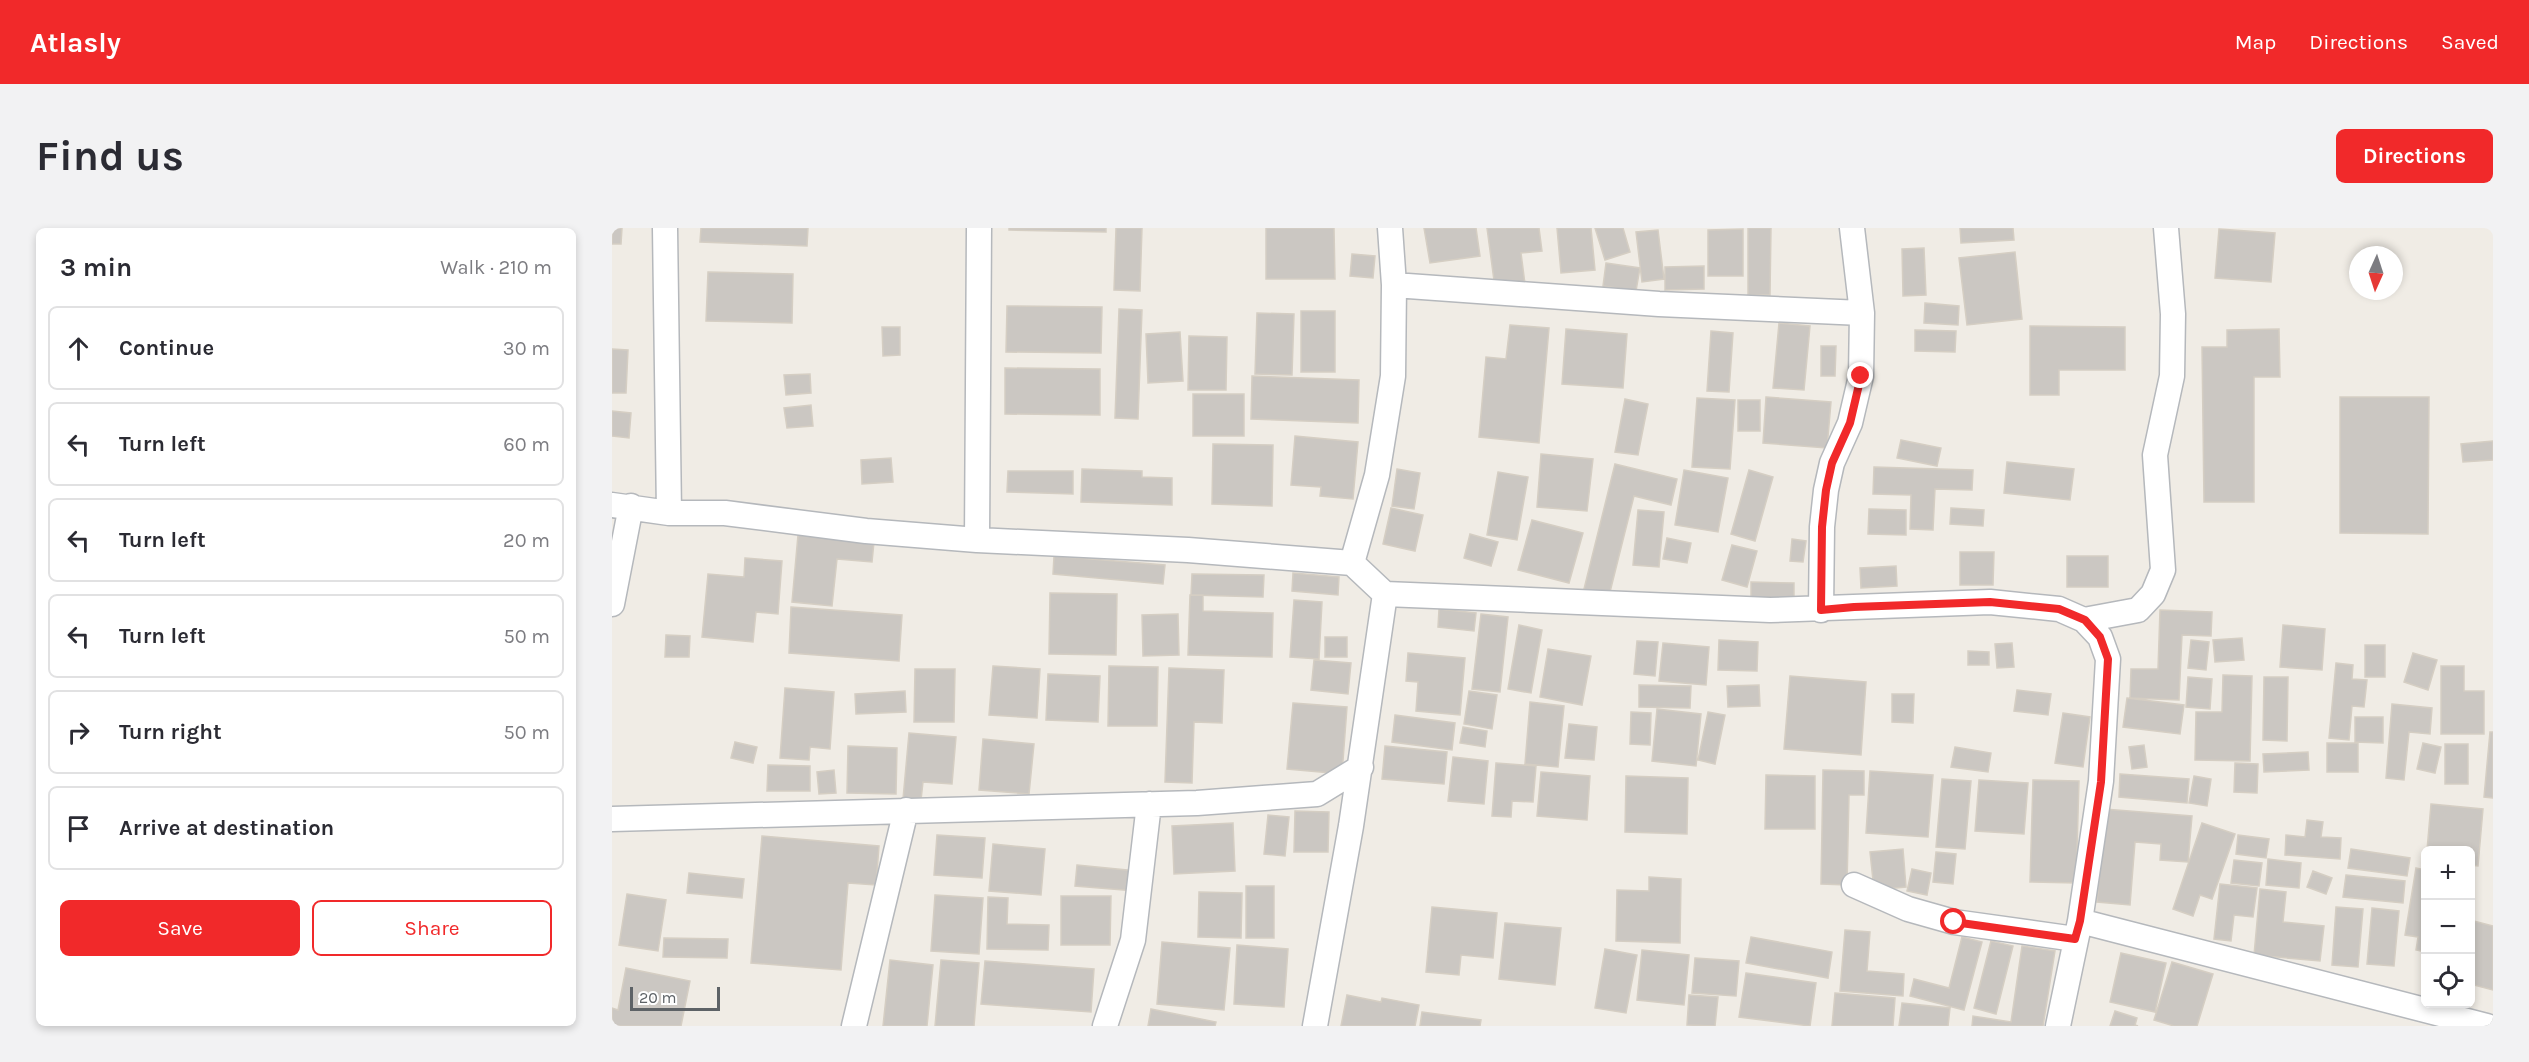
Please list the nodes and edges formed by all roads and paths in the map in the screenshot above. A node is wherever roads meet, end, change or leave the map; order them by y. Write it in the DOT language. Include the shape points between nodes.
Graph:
graph roads {
  1 [pos="665,228"];
  2 [pos="979,228"];
  3 [pos="1390,228"];
  4 [pos="1852,228"];
  5 [pos="2166,228"];
  6 [pos="1395,285"];
  7 [pos="1862,313"];
  8 [pos="621,506"];
  9 [pos="669,513"];
  10 [pos="977,540"];
  11 [pos="1352,563"];
  12 [pos="1385,594"];
  13 [pos="612,604"];
  14 [pos="1821,610"];
  15 [pos="2085,620"];
  16 [pos="1361,767"];
  17 [pos="1317,794"];
  18 [pos="1149,804"];
  19 [pos="906,810"];
  20 [pos="612,819"];
  21 [pos="1351,826"];
  22 [pos="1854,885"];
  23 [pos="2078,930"];
  24 [pos="854,1026"];
  25 [pos="1105,1026"];
  26 [pos="1315,1026"];
  27 [pos="2058,1026"];
  28 [pos="2487,1026"];
  1 -- 9 [label="street"];
  2 -- 10 [label="street"];
  3 -- 6 [label="street"];
  4 -- 7 [label="street"];
  5 -- 15 [label="street" via="2173,314 2172,376 2155,455 2163,570 2153,594 2138,610"];
  6 -- 7 [label="street" via="1659,304"];
  6 -- 11 [label="street" via="1393,376 1377,475"];
  7 -- 14 [label="street" via="1861,376 1850,423 1832,463 1826,490"];
  8 -- 9 [label="street"];
  8 -- 13 [label="street"];
  9 -- 10 [label="street" via="725,513"];
  10 -- 11 [label="street"];
  11 -- 12 [label="street"];
  12 -- 14 [label="street"];
  12 -- 16 [label="street"];
  14 -- 15 [label="street" via="1990,602 2059,609"];
  15 -- 23 [label="street" via="2100,637 2108,659 2101,782"];
  16 -- 17 [label="street"];
  16 -- 21 [label="street"];
  17 -- 18 [label="street"];
  17 -- 21 [label="street" via="1331,802"];
  18 -- 19 [label="street"];
  18 -- 25 [label="street" via="1133,940"];
  19 -- 20 [label="street"];
  19 -- 24 [label="street"];
  21 -- 26 [label="street"];
  22 -- 23 [label="street" via="1908,909 1954,922"];
  23 -- 27 [label="street"];
  23 -- 28 [label="street"];
}
